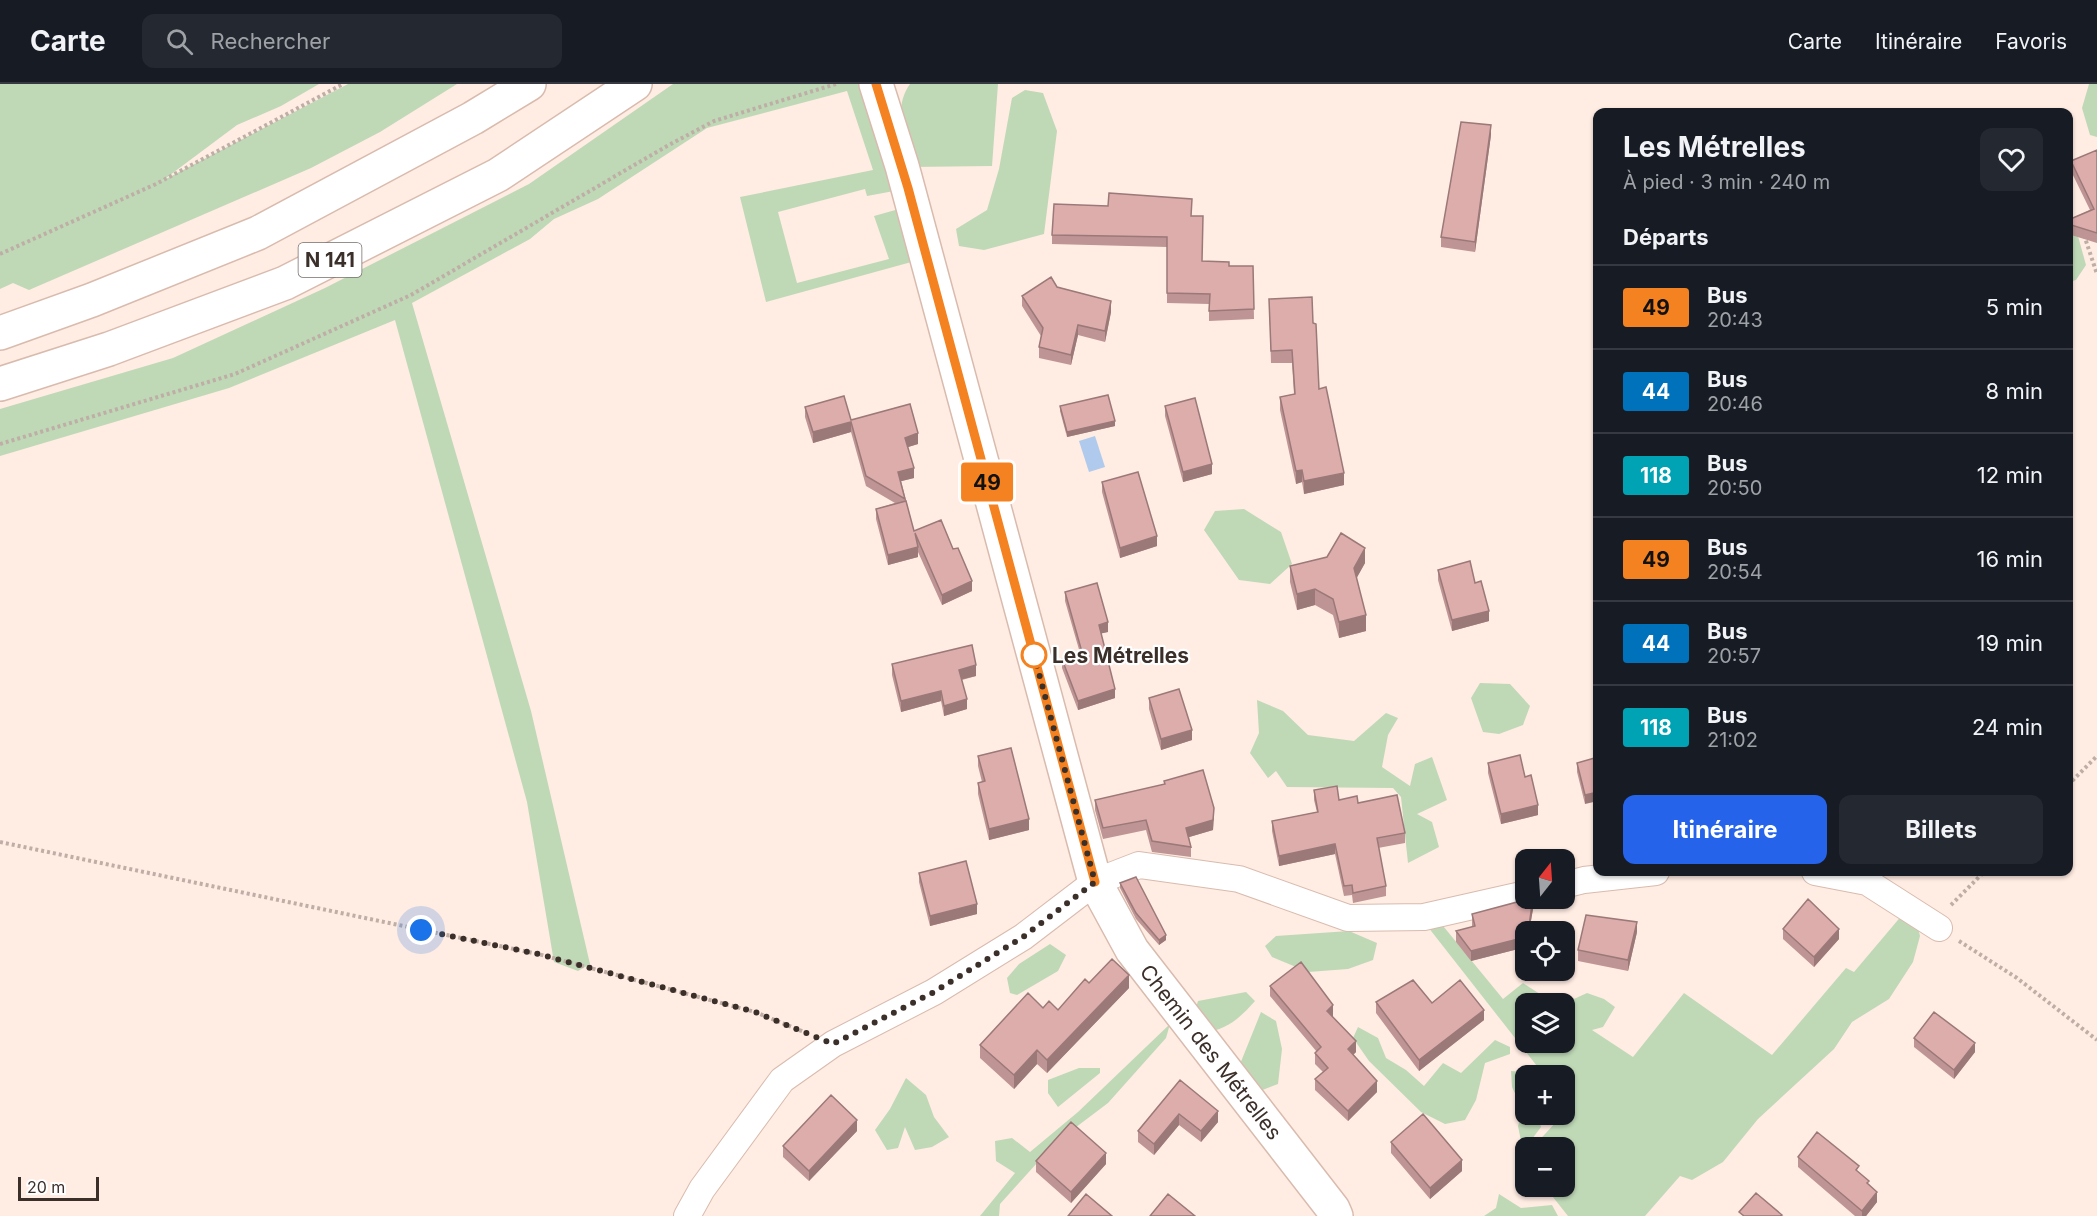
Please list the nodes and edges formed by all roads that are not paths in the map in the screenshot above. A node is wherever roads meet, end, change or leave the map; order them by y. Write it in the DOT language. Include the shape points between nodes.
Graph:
graph roads {
  1 [pos="529,84"];
  2 [pos="636,84"];
  3 [pos="880,87"];
  4 [pos="0,333"];
  5 [pos="0,384"];
  6 [pos="1620,876"];
  7 [pos="1836,876"];
  8 [pos="1095,882"];
  9 [pos="1575,882"];
  10 [pos="1515,896"];
  11 [pos="1940,928"];
  12 [pos="687,1216"];
  13 [pos="1336,1216"];
  1 -- 4 [label="main road, N 141" via="258,233"];
  2 -- 5 [label="main road, N 141" via="498,175 285,284 109,350"];
  3 -- 8 [label="main road, Chemin des Métrelles"];
  6 -- 9 [label="street"];
  7 -- 11 [label="street" via="1867,882"];
  8 -- 10 [label="street" via="1139,865 1239,879 1348,918 1424,917"];
  8 -- 12 [label="street" via="1003,950 934,992 833,1044 782,1080 702,1189"];
  8 -- 13 [label="main road, Chemin des Métrelles" via="1132,950"];
}
